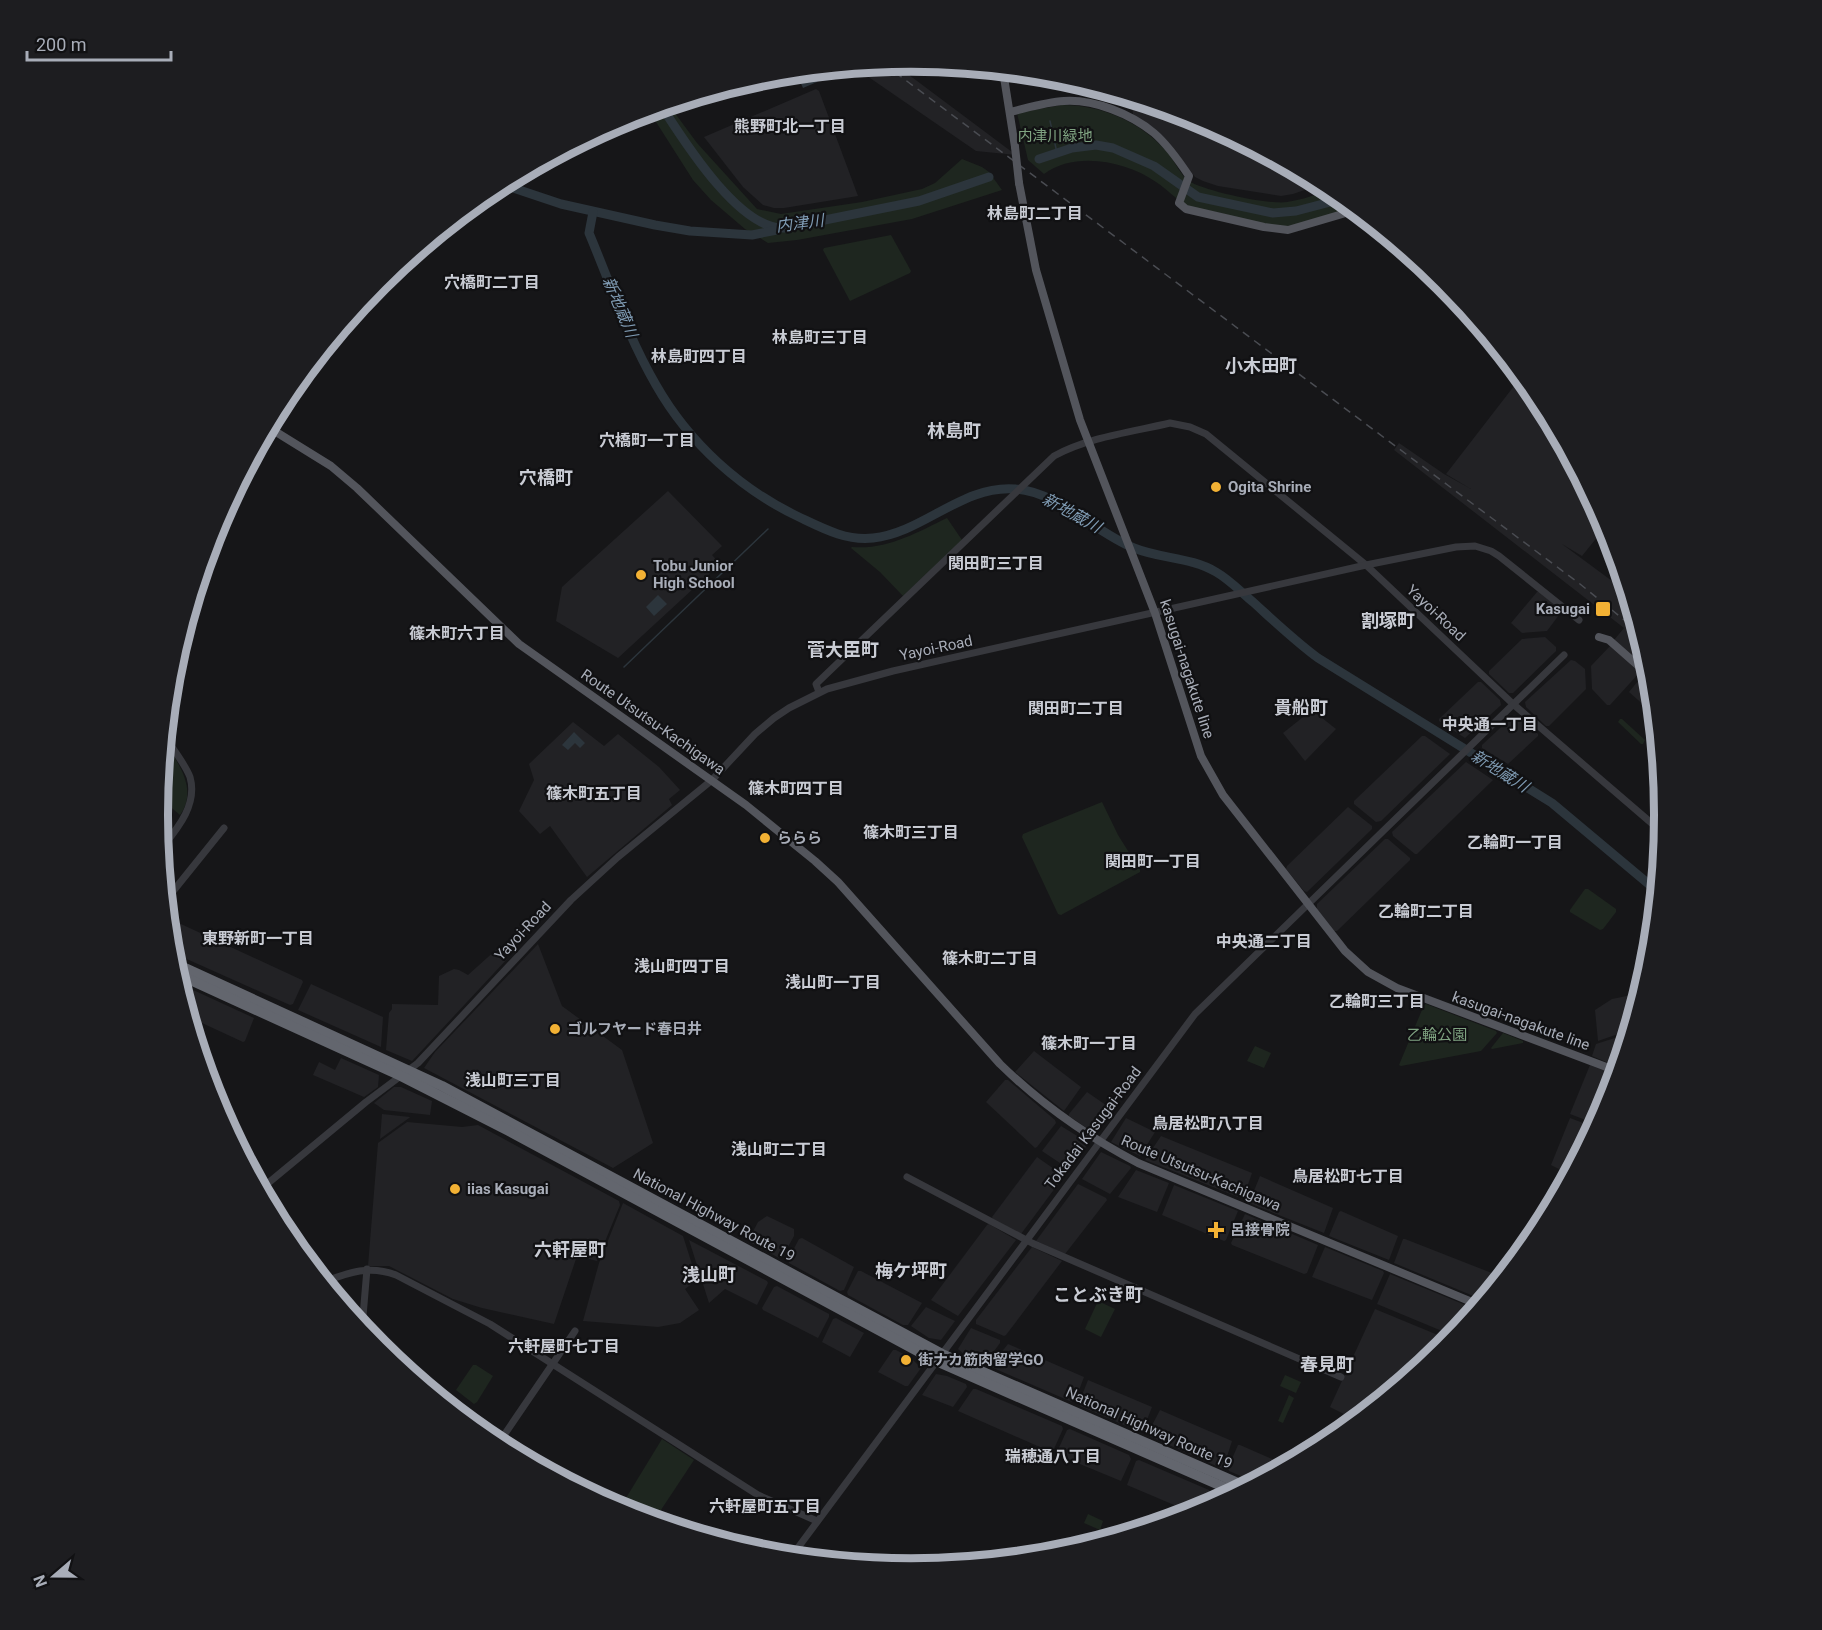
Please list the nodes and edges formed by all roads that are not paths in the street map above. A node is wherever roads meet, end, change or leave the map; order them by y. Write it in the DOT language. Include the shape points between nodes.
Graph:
graph roads {
  1 [pos="1004,78"];
  2 [pos="1010,112"];
  3 [pos="1346,213"];
  4 [pos="275,432"];
  5 [pos="1088,443"];
  6 [pos="1366,565"];
  7 [pos="1155,613"];
  8 [pos="1579,620"];
  9 [pos="1599,637"];
  10 [pos="1564,655"];
  11 [pos="1639,667"];
  12 [pos="819,692"];
  13 [pos="1513,704"];
  14 [pos="172,748"];
  15 [pos="712,780"];
  16 [pos="1654,825"];
  17 [pos="224,828"];
  18 [pos="169,839"];
  19 [pos="172,892"];
  20 [pos="1307,903"];
  21 [pos="184,968"];
  22 [pos="186,978"];
  23 [pos="1609,1068"];
  24 [pos="405,1073"];
  25 [pos="1099,1143"];
  26 [pos="907,1177"];
  27 [pos="267,1184"];
  28 [pos="1026,1240"];
  29 [pos="367,1269"];
  30 [pos="332,1279"];
  31 [pos="1472,1302"];
  32 [pos="363,1316"];
  33 [pos="574,1331"];
  34 [pos="939,1357"];
  35 [pos="552,1364"];
  36 [pos="1341,1377"];
  37 [pos="503,1436"];
  38 [pos="1237,1482"];
  39 [pos="1225,1488"];
  40 [pos="817,1521"];
  41 [pos="796,1549"];
  1 -- 2 [label="main road, kasugai-nagakute line"];
  2 -- 3 [label="main road" via="1064,101 1089,103 1111,109 1153,132 1189,176 1179,203 1186,209 1288,230"];
  2 -- 5 [label="main road, kasugai-nagakute line, bridge" via="1031,250"];
  4 -- 15 [label="main road, Route Utsutsu-Kachigawa" via="331,466 357,488 519,644"];
  5 -- 6 [label="street" via="1170,423 1199,431"];
  5 -- 7 [label="main road, kasugai-nagakute line"];
  5 -- 12 [label="street" via="1054,456 816,684"];
  6 -- 7 [label="street, Yayoi-Road"];
  6 -- 8 [label="street" via="1456,547 1486,549"];
  6 -- 13 [label="street, Yayoi-Road"];
  7 -- 12 [label="street, Yayoi-Road"];
  7 -- 20 [label="main road, kasugai-nagakute line" via="1192,732 1213,779"];
  9 -- 11 [label="main road" via="1609,640"];
  10 -- 13 [label="street, Tokadai Kasugai-Road"];
  12 -- 15 [label="street, Yayoi-Road" via="774,718"];
  13 -- 16 [label="street, Yayoi-Road"];
  13 -- 20 [label="street, Tokadai Kasugai-Road"];
  14 -- 18 [label="street" via="189,776 191,787 183,821"];
  15 -- 24 [label="street, Yayoi-Road" via="564,907"];
  15 -- 25 [label="main road, Route Utsutsu-Kachigawa" via="838,882 1005,1069 1050,1109"];
  17 -- 19 [label="street"];
  20 -- 23 [label="main road, kasugai-nagakute line" via="1355,962 1388,984"];
  20 -- 25 [label="street, Tokadai Kasugai-Road" via="1195,1014"];
  21 -- 24 [label="highway, National Highway Route 19"];
  22 -- 24 [label="highway, National Highway Route 19"];
  24 -- 27 [label="street, Yayoi-Road"];
  24 -- 34 [label="highway, National Highway Route 19"];
  25 -- 28 [label="street, Tokadai Kasugai-Road"];
  25 -- 31 [label="main road, Route Utsutsu-Kachigawa" via="1173,1178"];
  26 -- 28 [label="street"];
  28 -- 34 [label="street, Tokadai Kasugai-Road"];
  28 -- 36 [label="street"];
  29 -- 30 [label="street"];
  29 -- 32 [label="street"];
  29 -- 35 [label="street" via="396,1275 490,1324"];
  33 -- 35 [label="street"];
  34 -- 38 [label="highway, National Highway Route 19"];
  34 -- 39 [label="highway, National Highway Route 19"];
  34 -- 40 [label="street, Tokadai Kasugai-Road"];
  35 -- 37 [label="street"];
  35 -- 40 [label="street" via="758,1495"];
  40 -- 41 [label="street, Tokadai Kasugai-Road"];
}
